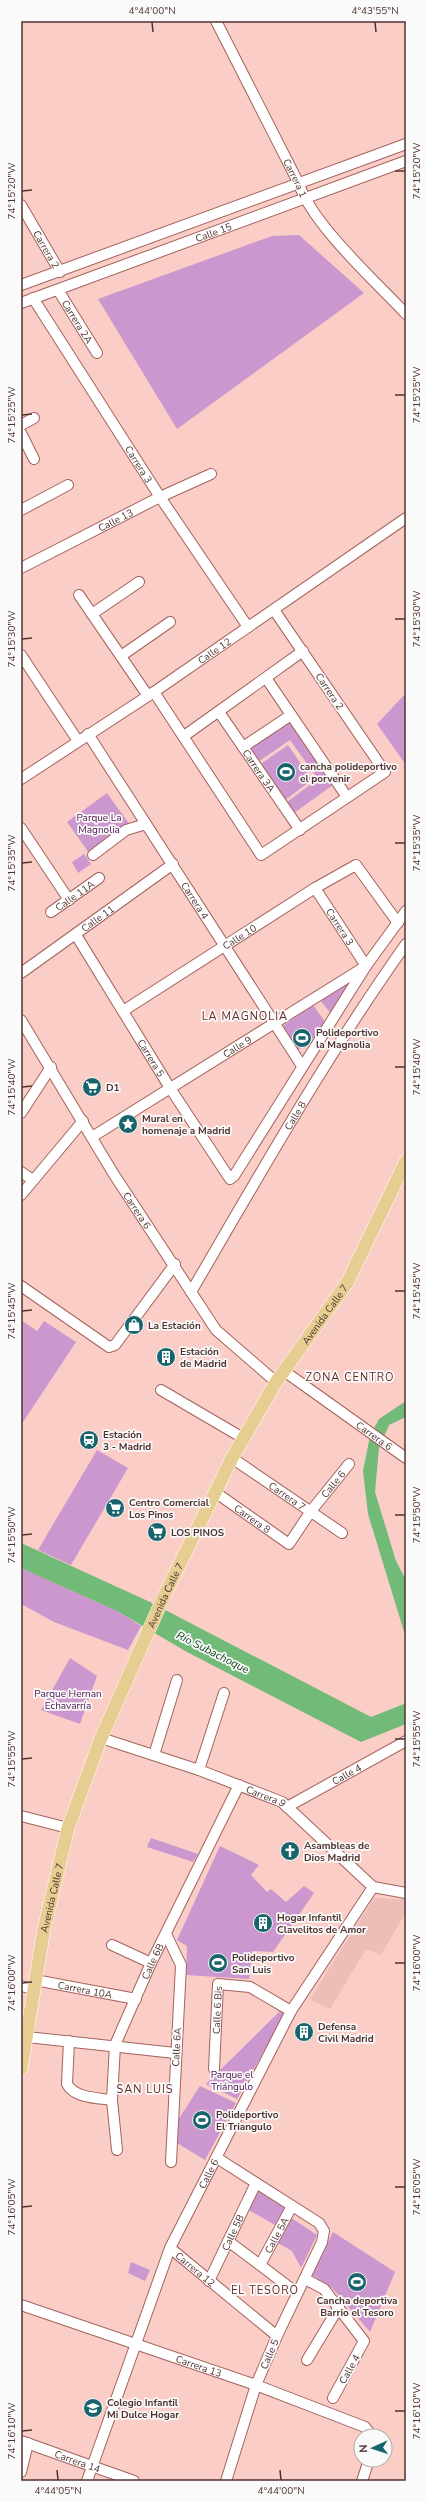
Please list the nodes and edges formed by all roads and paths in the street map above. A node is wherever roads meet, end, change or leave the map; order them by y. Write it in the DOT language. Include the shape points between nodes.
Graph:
graph roads {
  1 [pos="216,21"];
  2 [pos="406,144"];
  3 [pos="406,161"];
  4 [pos="299,184"];
  5 [pos="304,199"];
  6 [pos="21,205"];
  7 [pos="130,245"];
  8 [pos="138,261"];
  9 [pos="60,272"];
  10 [pos="21,285"];
  11 [pos="58,290"];
  12 [pos="33,298"];
  13 [pos="21,303"];
  14 [pos="406,314"];
  15 [pos="97,353"];
  16 [pos="34,418"];
  17 [pos="21,425"];
  18 [pos="21,433"];
  19 [pos="34,458"];
  20 [pos="211,474"];
  21 [pos="68,485"];
  22 [pos="160,497"];
  23 [pos="21,510"];
  24 [pos="406,518"];
  25 [pos="21,568"];
  26 [pos="139,582"];
  27 [pos="79,595"];
  28 [pos="274,610"];
  29 [pos="92,614"];
  30 [pos="170,622"];
  31 [pos="248,628"];
  32 [pos="303,651"];
  33 [pos="21,655"];
  34 [pos="121,656"];
  35 [pos="266,678"];
  36 [pos="151,694"];
  37 [pos="219,712"];
  38 [pos="291,715"];
  39 [pos="88,734"];
  40 [pos="184,736"];
  41 [pos="78,741"];
  42 [pos="243,747"];
  43 [pos="22,776"];
  44 [pos="347,797"];
  45 [pos="146,824"];
  46 [pos="21,828"];
  47 [pos="300,830"];
  48 [pos="92,855"];
  49 [pos="173,864"];
  50 [pos="99,878"];
  51 [pos="315,888"];
  52 [pos="69,900"];
  53 [pos="50,912"];
  54 [pos="406,912"];
  55 [pos="398,923"];
  56 [pos="76,935"];
  57 [pos="406,944"];
  58 [pos="225,947"];
  59 [pos="366,966"];
  60 [pos="21,973"];
  61 [pos="123,1011"];
  62 [pos="273,1022"];
  63 [pos="22,1026"];
  64 [pos="302,1066"];
  65 [pos="51,1067"];
  66 [pos="170,1088"];
  67 [pos="21,1113"];
  68 [pos="83,1121"];
  69 [pos="92,1137"];
  70 [pos="406,1161"];
  71 [pos="21,1172"];
  72 [pos="33,1180"];
  73 [pos="21,1195"];
  74 [pos="175,1264"];
  75 [pos="21,1286"];
  76 [pos="191,1292"];
  77 [pos="284,1371"];
  78 [pos="276,1382"];
  79 [pos="161,1390"];
  80 [pos="243,1438"];
  81 [pos="406,1457"];
  82 [pos="232,1458"];
  83 [pos="349,1464"];
  84 [pos="215,1492"];
  85 [pos="311,1511"];
  86 [pos="342,1533"];
  87 [pos="289,1544"];
  88 [pos="177,1680"];
  89 [pos="224,1693"];
  90 [pos="101,1738"];
  91 [pos="406,1741"];
  92 [pos="154,1756"];
  93 [pos="199,1770"];
  94 [pos="239,1785"];
  95 [pos="287,1807"];
  96 [pos="21,1816"];
  97 [pos="68,1828"];
  98 [pos="373,1887"];
  99 [pos="403,1890"];
  100 [pos="167,1936"];
  101 [pos="112,1945"];
  102 [pos="151,1963"];
  103 [pos="30,1985"];
  104 [pos="136,1999"];
  105 [pos="291,2011"];
  106 [pos="26,2037"];
  107 [pos="70,2041"];
  108 [pos="115,2046"];
  109 [pos="175,2053"];
  110 [pos="214,2068"];
  111 [pos="21,2069"];
  112 [pos="112,2100"];
  113 [pos="117,2150"];
  114 [pos="217,2158"];
  115 [pos="171,2162"];
  116 [pos="256,2183"];
  117 [pos="292,2206"];
  118 [pos="228,2240"];
  119 [pos="170,2248"];
  120 [pos="260,2265"];
  121 [pos="305,2279"];
  122 [pos="209,2281"];
  123 [pos="297,2293"];
  124 [pos="21,2305"];
  125 [pos="339,2307"];
  126 [pos="277,2336"];
  127 [pos="136,2343"];
  128 [pos="307,2360"];
  129 [pos="256,2385"];
  130 [pos="333,2398"];
  131 [pos="366,2428"];
  132 [pos="24,2442"];
  133 [pos="92,2466"];
  134 [pos="366,2468"];
  135 [pos="21,2472"];
  136 [pos="87,2481"];
  137 [pos="134,2481"];
  138 [pos="226,2481"];
  139 [pos="362,2481"];
  1 -- 4 [label="street, Carrera 1"];
  2 -- 4 [label="street, Calle 15"];
  3 -- 5 [label="street, Calle 15"];
  4 -- 5 [label="street, Carrera 1"];
  4 -- 7 [label="street, Calle 15"];
  5 -- 8 [label="street, Calle 15"];
  5 -- 14 [label="street, Carrera 1" via="332,234"];
  6 -- 9 [label="street, Carrera 2"];
  7 -- 8 [label="street"];
  7 -- 9 [label="street, Calle 15"];
  8 -- 11 [label="street, Calle 15"];
  9 -- 10 [label="street, Calle 15"];
  11 -- 12 [label="street, Calle 15"];
  11 -- 15 [label="street, Carrera 2A"];
  12 -- 13 [label="street, Calle 15"];
  12 -- 22 [label="street, Carrera 3"];
  16 -- 17 [label="street"];
  18 -- 19 [label="street"];
  20 -- 22 [label="street, Calle 13"];
  21 -- 23 [label="street"];
  22 -- 25 [label="street, Calle 13"];
  22 -- 31 [label="street, Carrera 3"];
  24 -- 28 [label="street, Calle 12"];
  26 -- 29 [label="street"];
  27 -- 29 [label="street"];
  28 -- 31 [label="street, Calle 12"];
  28 -- 32 [label="street, Carrera 2"];
  29 -- 34 [label="street"];
  30 -- 34 [label="street"];
  31 -- 36 [label="street, Calle 12"];
  32 -- 35 [label="street"];
  32 -- 44 [label="street, Carrera 2" via="385,772"];
  33 -- 41 [label="street"];
  34 -- 36 [label="street"];
  35 -- 37 [label="street"];
  35 -- 38 [label="street"];
  36 -- 39 [label="street, Calle 12"];
  36 -- 40 [label="street"];
  37 -- 40 [label="street"];
  37 -- 42 [label="street, Carrera 3A"];
  38 -- 42 [label="street"];
  38 -- 44 [label="street"];
  39 -- 41 [label="street, Calle 12"];
  39 -- 45 [label="street, Carrera 4"];
  40 -- 47 [label="street" via="261,856"];
  41 -- 43 [label="street, Calle 12"];
  42 -- 47 [label="street, Carrera 3A"];
  44 -- 47 [label="street"];
  45 -- 48 [label="street" via="126,830"];
  45 -- 49 [label="street, Carrera 4"];
  46 -- 52 [label="street"];
  49 -- 56 [label="street, Calle 11"];
  49 -- 58 [label="street, Carrera 4"];
  50 -- 52 [label="street, Calle 11A"];
  51 -- 55 [label="street, Calle 10" via="356,865"];
  51 -- 58 [label="street, Calle 10"];
  51 -- 59 [label="street, Carrera 3"];
  52 -- 53 [label="street, Calle 11A"];
  54 -- 55 [label="street, Calle 9"];
  55 -- 59 [label="street, Calle 9"];
  56 -- 60 [label="street, Calle 11"];
  56 -- 61 [label="street, Carrera 5"];
  57 -- 76 [label="street, Calle 8" via="372,992 322,1072"];
  58 -- 61 [label="street, Calle 10"];
  58 -- 62 [label="street, Carrera 4"];
  59 -- 62 [label="street, Calle 9"];
  59 -- 64 [label="street"];
  61 -- 66 [label="street, Carrera 5"];
  62 -- 64 [label="street, Carrera 4"];
  62 -- 66 [label="street, Calle 9"];
  63 -- 65 [label="street, Carrera 6"];
  64 -- 66 [label="street, Carrera 5" via="230,1179"];
  65 -- 67 [label="street"];
  65 -- 68 [label="street, Carrera 6"];
  66 -- 69 [label="street, Calle 9"];
  68 -- 69 [label="street, Carrera 6"];
  68 -- 72 [label="street"];
  69 -- 74 [label="street, Carrera 6"];
  70 -- 77 [label="main road, Avenida Calle 7" via="347,1282"];
  71 -- 72 [label="street"];
  72 -- 73 [label="street"];
  74 -- 75 [label="street" via="114,1345 109,1347"];
  74 -- 76 [label="street, Carrera 6"];
  76 -- 78 [label="street, Carrera 6" via="216,1330"];
  77 -- 78 [label="main road, Avenida Calle 7"];
  77 -- 81 [label="street, Carrera 6"];
  78 -- 80 [label="main road, Avenida Calle 7"];
  79 -- 80 [label="street"];
  80 -- 82 [label="main road, Avenida Calle 7"];
  82 -- 84 [label="main road, Avenida Calle 7"];
  82 -- 85 [label="street, Carrera 7"];
  83 -- 85 [label="street, Calle 6"];
  84 -- 87 [label="street, Carrera 8"];
  84 -- 90 [label="main road, Avenida Calle 7" via="164,1596"];
  85 -- 86 [label="street, Carrera 7"];
  85 -- 87 [label="street, Calle 6"];
  88 -- 92 [label="street"];
  89 -- 93 [label="street"];
  90 -- 92 [label="street, Carrera 9"];
  90 -- 97 [label="main road, Avenida Calle 7"];
  91 -- 95 [label="street, Calle 4"];
  92 -- 93 [label="street, Carrera 9"];
  93 -- 94 [label="street, Carrera 9"];
  94 -- 95 [label="street, Carrera 9" via="282,1802"];
  94 -- 100 [label="street, Calle 6B" via="193,1876"];
  95 -- 98 [label="street, Carrera 9"];
  96 -- 97 [label="street"];
  97 -- 103 [label="main road, Avenida Calle 7"];
  98 -- 99 [label="street"];
  98 -- 105 [label="street, Calle 6"];
  100 -- 102 [label="street, Calle 6B"];
  100 -- 109 [label="street, Calle 6A" via="181,1965"];
  101 -- 102 [label="street"];
  102 -- 104 [label="street, Calle 6B"];
  103 -- 104 [label="street, Carrera 10A"];
  103 -- 106 [label="main road, Avenida Calle 7"];
  104 -- 108 [label="street, Calle 6B"];
  105 -- 110 [label="street, Calle 6 Bis" via="250,1987 218,1984"];
  105 -- 114 [label="street, Calle 6"];
  106 -- 107 [label="street"];
  106 -- 111 [label="main road, Avenida Calle 7"];
  107 -- 108 [label="street"];
  107 -- 112 [label="street" via="67,2084 70,2089 80,2094"];
  108 -- 109 [label="street"];
  108 -- 112 [label="street, Calle 6B"];
  109 -- 115 [label="street, Calle 6A"];
  112 -- 113 [label="street, Calle 6B"];
  114 -- 116 [label="street"];
  114 -- 119 [label="street, Calle 6"];
  116 -- 117 [label="street"];
  116 -- 118 [label="street, Calle 5B"];
  117 -- 120 [label="street, Calle 5A"];
  117 -- 121 [label="street, Calle 5" via="319,2222 324,2231 322,2242"];
  118 -- 120 [label="street"];
  118 -- 122 [label="street, Calle 5B"];
  119 -- 122 [label="street, Carrera 12"];
  119 -- 127 [label="street, Calle 6"];
  120 -- 123 [label="street"];
  121 -- 123 [label="street, Calle 5"];
  121 -- 125 [label="street" via="324,2289"];
  122 -- 126 [label="street, Carrera 12"];
  123 -- 126 [label="street, Calle 5"];
  124 -- 127 [label="street, Carrera 13"];
  125 -- 128 [label="street"];
  125 -- 130 [label="street, Calle 4" via="364,2341"];
  126 -- 129 [label="street, Calle 5"];
  127 -- 129 [label="street, Carrera 13"];
  127 -- 133 [label="street, Calle 6"];
  129 -- 131 [label="street, Carrera 13"];
  129 -- 138 [label="street, Calle 5"];
  132 -- 133 [label="street, Carrera 14"];
  132 -- 135 [label="street"];
  133 -- 136 [label="street, Calle 6"];
  133 -- 137 [label="street, Carrera 14"];
  134 -- 139 [label="street"];
}
